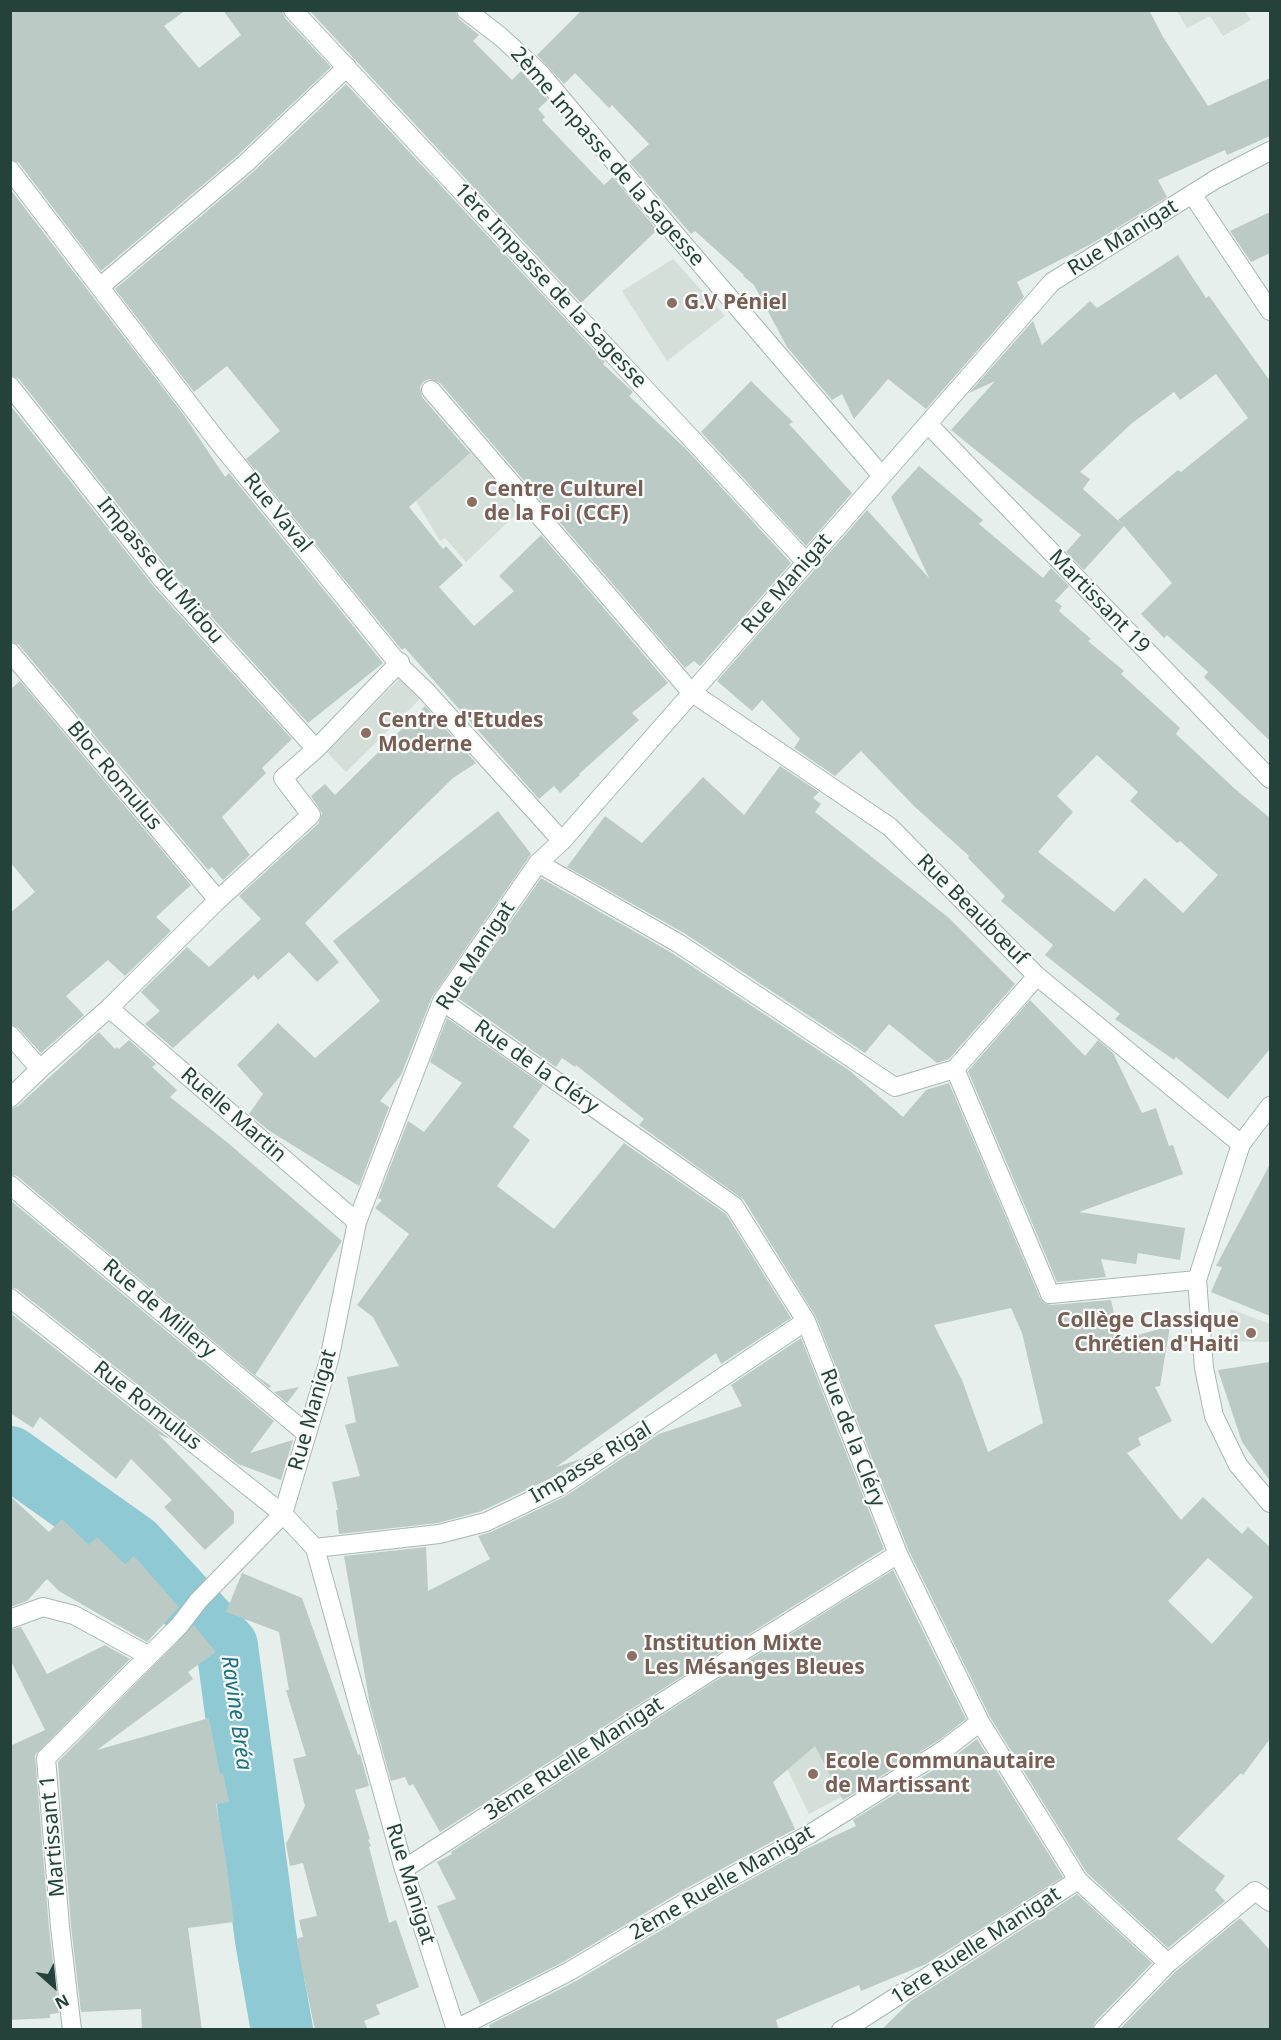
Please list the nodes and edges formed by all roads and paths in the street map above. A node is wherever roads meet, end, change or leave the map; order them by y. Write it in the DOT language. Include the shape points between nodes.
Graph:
graph roads {
  1 [pos="293,10"];
  2 [pos="466,10"];
  3 [pos="347,67"];
  4 [pos="1270,152"];
  5 [pos="10,170"];
  6 [pos="1192,194"];
  7 [pos="101,286"];
  8 [pos="1270,311"];
  9 [pos="10,386"];
  10 [pos="431,390"];
  11 [pos="928,424"];
  12 [pos="882,476"];
  13 [pos="806,562"];
  14 [pos="10,652"];
  15 [pos="400,662"];
  16 [pos="692,692"];
  17 [pos="316,749"];
  18 [pos="1270,779"];
  19 [pos="562,841"];
  20 [pos="538,863"];
  21 [pos="218,900"];
  22 [pos="1037,976"];
  23 [pos="442,1001"];
  24 [pos="110,1008"];
  25 [pos="10,1035"];
  26 [pos="40,1069"];
  27 [pos="955,1069"];
  28 [pos="10,1098"];
  29 [pos="1270,1106"];
  30 [pos="1241,1144"];
  31 [pos="10,1185"];
  32 [pos="357,1222"];
  33 [pos="1197,1280"];
  34 [pos="10,1298"];
  35 [pos="806,1321"];
  36 [pos="307,1434"];
  37 [pos="1270,1503"];
  38 [pos="283,1514"];
  39 [pos="315,1548"];
  40 [pos="898,1554"];
  41 [pos="10,1619"];
  42 [pos="148,1656"];
  43 [pos="980,1722"];
  44 [pos="404,1869"];
  45 [pos="1078,1880"];
  46 [pos="1270,1902"];
  47 [pos="1168,1963"];
  48 [pos="456,2029"];
  49 [pos="72,2030"];
  50 [pos="842,2030"];
  51 [pos="1103,2030"];
  1 -- 3 [label="street, 1ère Impasse de la Sagesse"];
  2 -- 12 [label="street, 2ème Impasse de la Sagesse" via="539,72"];
  3 -- 7 [label="street" via="245,164"];
  3 -- 13 [label="street, 1ère Impasse de la Sagesse"];
  4 -- 6 [label="street, Rue Manigat"];
  5 -- 7 [label="street, Rue Vaval"];
  6 -- 8 [label="street"];
  6 -- 11 [label="street, Rue Manigat" via="1052,282"];
  7 -- 15 [label="street, Rue Vaval" via="216,439"];
  9 -- 17 [label="street, Impasse du Midou" via="162,579"];
  10 -- 16 [label="street, Rue Beaubœuf"];
  11 -- 12 [label="street, Rue Manigat"];
  11 -- 18 [label="street, Martissant 19"];
  12 -- 13 [label="street, Rue Manigat"];
  13 -- 16 [label="street, Rue Manigat"];
  14 -- 21 [label="street, Bloc Romulus"];
  15 -- 17 [label="street"];
  15 -- 19 [label="street, Rue Vaval"];
  16 -- 19 [label="street, Rue Manigat"];
  16 -- 22 [label="street, Rue Beaubœuf" via="890,827"];
  17 -- 21 [label="street" via="283,778 311,815"];
  19 -- 20 [label="street, Rue Manigat"];
  20 -- 23 [label="street, Rue Manigat"];
  20 -- 27 [label="street" via="678,943 895,1088"];
  21 -- 24 [label="street"];
  22 -- 27 [label="street"];
  22 -- 30 [label="street, Rue Beaubœuf"];
  23 -- 32 [label="street, Rue Manigat"];
  23 -- 35 [label="street, Rue de la Cléry" via="734,1206"];
  24 -- 26 [label="street"];
  24 -- 32 [label="street, Ruelle Martin"];
  25 -- 26 [label="street"];
  26 -- 28 [label="street"];
  27 -- 33 [label="street" via="1050,1294"];
  29 -- 30 [label="street"];
  30 -- 33 [label="street"];
  31 -- 36 [label="street, Rue de Millery"];
  32 -- 36 [label="street, Rue Manigat" via="329,1360"];
  33 -- 37 [label="street" via="1204,1368 1214,1416 1238,1465"];
  34 -- 38 [label="street, Rue Romulus"];
  35 -- 39 [label="street, Impasse Rigal" via="559,1487 486,1522 439,1534"];
  35 -- 40 [label="street, Rue de la Cléry"];
  36 -- 38 [label="street, Rue Manigat"];
  38 -- 39 [label="street, Rue Manigat"];
  38 -- 42 [label="street, Martissant 1"];
  39 -- 44 [label="street, Rue Manigat"];
  40 -- 43 [label="street, Rue de la Cléry"];
  40 -- 44 [label="street, 3ème Ruelle Manigat"];
  41 -- 42 [label="street" via="44,1607 74,1615"];
  42 -- 49 [label="street, Martissant 1" via="46,1758"];
  43 -- 45 [label="street, Rue de la Cléry"];
  43 -- 48 [label="street, 2ème Ruelle Manigat" via="945,1749 810,1834 570,1971"];
  44 -- 48 [label="street, Rue Manigat"];
  45 -- 47 [label="street, Rue de la Cléry"];
  45 -- 50 [label="street, 1ère Ruelle Manigat"];
  46 -- 47 [label="street" via="1255,1891"];
  47 -- 51 [label="street"];
}
